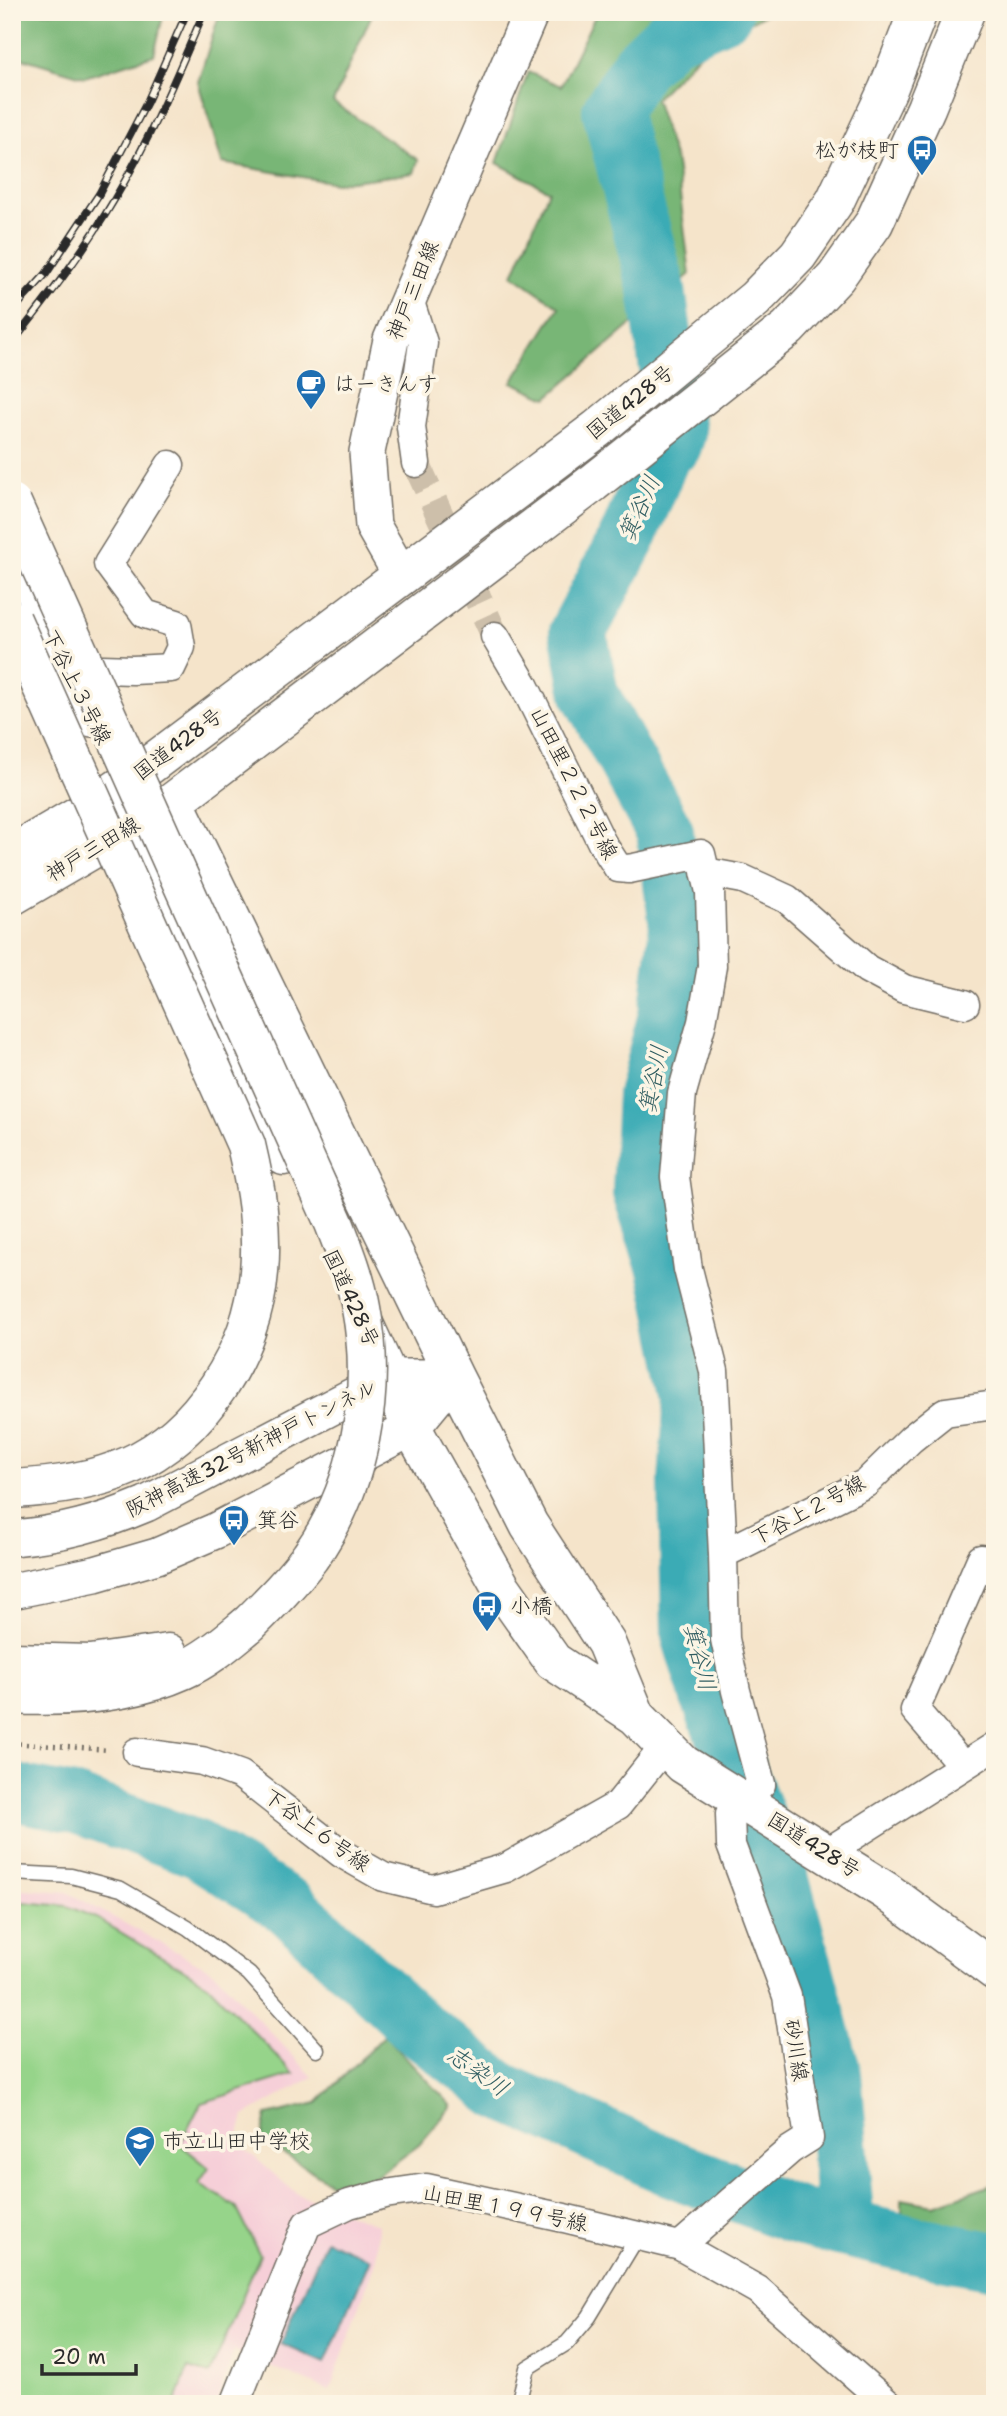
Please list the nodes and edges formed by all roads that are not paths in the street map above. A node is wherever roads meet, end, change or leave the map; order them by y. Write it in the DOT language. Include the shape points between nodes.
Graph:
graph roads {
  1 [pos="531,12"];
  2 [pos="918,12"];
  3 [pos="965,12"];
  4 [pos="409,299"];
  5 [pos="416,463"];
  6 [pos="170,465"];
  7 [pos="12,503"];
  8 [pos="12,553"];
  9 [pos="402,577"];
  10 [pos="12,620"];
  11 [pos="495,636"];
  12 [pos="12,666"];
  13 [pos="64,668"];
  14 [pos="127,782"];
  15 [pos="173,801"];
  16 [pos="129,828"];
  17 [pos="12,854"];
  18 [pos="696,864"];
  19 [pos="12,896"];
  20 [pos="965,1004"];
  21 [pos="389,1377"];
  22 [pos="454,1377"];
  23 [pos="995,1405"];
  24 [pos="412,1428"];
  25 [pos="13,1488"];
  26 [pos="12,1538"];
  27 [pos="723,1554"];
  28 [pos="995,1569"];
  29 [pos="12,1591"];
  30 [pos="249,1624"];
  31 [pos="12,1662"];
  32 [pos="12,1695"];
  33 [pos="636,1716"];
  34 [pos="666,1746"];
  35 [pos="995,1746"];
  36 [pos="137,1752"];
  37 [pos="962,1766"];
  38 [pos="740,1797"];
  39 [pos="826,1853"];
  40 [pos="12,1873"];
  41 [pos="995,1971"];
  42 [pos="317,2050"];
  43 [pos="638,2236"];
  44 [pos="683,2243"];
  45 [pos="235,2404"];
  46 [pos="518,2404"];
  47 [pos="888,2404"];
  1 -- 4 [label="street, 神戸三田線"];
  2 -- 9 [label="main road, 国道428号" via="835,201 798,255 720,330"];
  3 -- 15 [label="main road, 国道428号" via="874,223 836,277 788,328 593,483"];
  4 -- 5 [label="street" via="423,343 411,427"];
  4 -- 9 [label="street, 神戸三田線" via="391,340 367,452 373,526"];
  6 -- 13 [label="street" via="108,564 145,614 177,624 181,647 171,668"];
  7 -- 30 [label="main road, bridge" via="334,1223 362,1308 367,1394 350,1477 311,1555"];
  8 -- 13 [label="street, 下谷上３号線"];
  9 -- 14 [label="main road, 国道428号"];
  10 -- 25 [label="main road, bridge" via="246,1145 260,1233 251,1316 236,1357 187,1425 128,1466 51,1487"];
  11 -- 18 [label="street, 山田里２２２号線" via="618,868"];
  12 -- 13 [label="street"];
  13 -- 14 [label="street, 下谷上３号線"];
  14 -- 15 [label="street"];
  14 -- 16 [label="main road, 国道428号"];
  14 -- 17 [label="main road, 神戸三田線"];
  15 -- 16 [label="main road, 神戸三田線"];
  15 -- 22 [label="main road, 国道428号"];
  16 -- 19 [label="main road, 神戸三田線"];
  16 -- 21 [label="main road, 国道428号"];
  18 -- 20 [label="street" via="743,878 788,899 867,969 904,989"];
  18 -- 27 [label="street" via="710,892 712,966 682,1093 675,1177 688,1269 714,1371"];
  21 -- 22 [label="street, 阪神高速32号新神戸トンネル"];
  21 -- 24 [label="main road, 国道428号"];
  21 -- 26 [label="street, 阪神高速32号新神戸トンネル" via="146,1504 105,1521"];
  22 -- 24 [label="street"];
  22 -- 33 [label="main road, 国道428号" via="529,1525 606,1643"];
  23 -- 27 [label="street, 下谷上２号線" via="945,1412 866,1483"];
  24 -- 29 [label="street" via="215,1531 157,1556"];
  24 -- 33 [label="main road, 国道428号" via="501,1587 553,1661"];
  27 -- 38 [label="street" via="725,1639 736,1691"];
  28 -- 37 [label="street" via="981,1559 915,1710"];
  30 -- 31 [label="main road" via="209,1641 132,1660"];
  30 -- 32 [label="main road" via="214,1653 148,1683 74,1695"];
  33 -- 34 [label="main road, 国道428号"];
  34 -- 36 [label="street, 下谷上６号線" via="618,1805 506,1868 433,1889 383,1877 341,1853 241,1775 202,1761"];
  34 -- 38 [label="main road, 国道428号" via="682,1764"];
  35 -- 37 [label="street"];
  37 -- 39 [label="street"];
  38 -- 39 [label="main road, 国道428号"];
  38 -- 44 [label="street, 砂川線" via="731,1845 788,1996 809,2138"];
  39 -- 41 [label="main road, 国道428号"];
  40 -- 42 [label="lane" via="71,1876 121,1889 188,1928 249,1974"];
  43 -- 44 [label="street, 山田里１９９号線"];
  43 -- 45 [label="street, 山田里１９９号線" via="426,2188 349,2204 307,2224"];
  43 -- 46 [label="lane" via="589,2317 567,2343 527,2368"];
  44 -- 47 [label="street" via="758,2290"];
}
